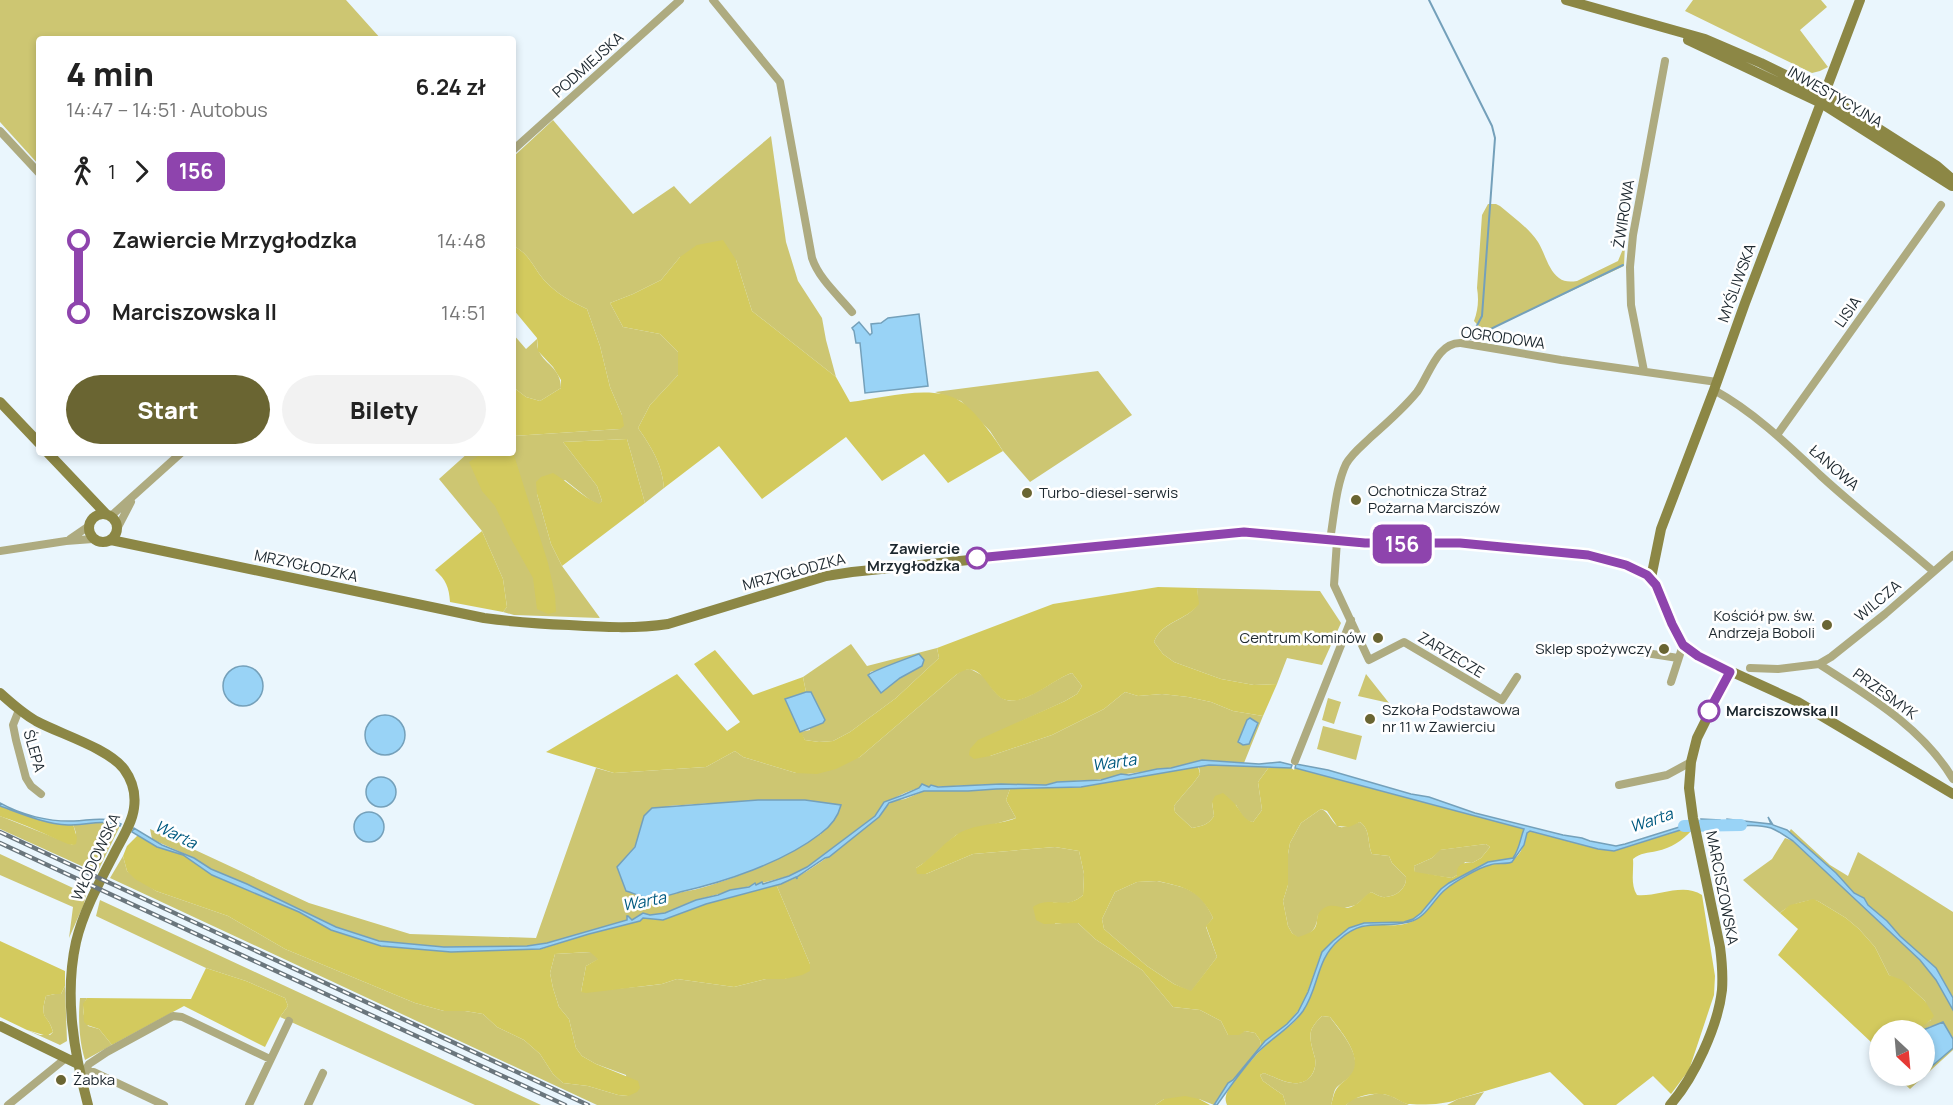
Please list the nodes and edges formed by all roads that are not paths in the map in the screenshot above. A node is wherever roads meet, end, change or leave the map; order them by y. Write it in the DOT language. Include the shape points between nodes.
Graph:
graph roads {
  1 [pos="680,0"];
  2 [pos="713,0"];
  3 [pos="1566,0"];
  4 [pos="1860,0"];
  5 [pos="1665,61"];
  6 [pos="1823,98"];
  7 [pos="0,131"];
  8 [pos="516,147"];
  9 [pos="36,170"];
  10 [pos="1953,180"];
  11 [pos="1953,187"];
  12 [pos="1941,205"];
  13 [pos="852,312"];
  14 [pos="1644,371"];
  15 [pos="1715,386"];
  16 [pos="0,402"];
  17 [pos="1777,435"];
  18 [pos="36,440"];
  19 [pos="51,456"];
  20 [pos="178,456"];
  21 [pos="136,495"];
  22 [pos="100,518"];
  23 [pos="118,528"];
  24 [pos="93,539"];
  25 [pos="111,540"];
  26 [pos="66,541"];
  27 [pos="1333,541"];
  28 [pos="140,546"];
  29 [pos="0,551"];
  30 [pos="1953,555"];
  31 [pos="1933,571"];
  32 [pos="1651,578"];
  33 [pos="1350,618"];
  34 [pos="1683,645"];
  35 [pos="1633,651"];
  36 [pos="1678,658"];
  37 [pos="1819,664"];
  38 [pos="1750,668"];
  39 [pos="1730,672"];
  40 [pos="1517,677"];
  41 [pos="1671,682"];
  42 [pos="0,693"];
  43 [pos="19,710"];
  44 [pos="1295,761"];
  45 [pos="1691,762"];
  46 [pos="1953,779"];
  47 [pos="1619,785"];
  48 [pos="41,794"];
  49 [pos="1953,794"];
  50 [pos="289,1021"];
  51 [pos="0,1026"];
  52 [pos="66,1058"];
  53 [pos="270,1059"];
  54 [pos="81,1069"];
  55 [pos="323,1073"];
  56 [pos="8,1105"];
  57 [pos="88,1105"];
  58 [pos="164,1105"];
  59 [pos="249,1105"];
  60 [pos="308,1105"];
  61 [pos="1670,1105"];
  1 -- 8 [label="street, PODMIEJSKA"];
  2 -- 13 [label="street" via="780,82 812,258"];
  3 -- 6 [label="street, INWESTYCYJNA" via="1715,42"];
  4 -- 6 [label="street, MYŚLIWSKA"];
  5 -- 14 [label="street, ŻWIROWA" via="1630,267 1631,305"];
  6 -- 10 [label="street, INWESTYCYJNA" via="1937,166"];
  6 -- 11 [label="street, INWESTYCYJNA"];
  6 -- 15 [label="street, MYŚLIWSKA"];
  7 -- 9 [label="street"];
  12 -- 17 [label="street, LISIA"];
  14 -- 15 [label="street, OGRODOWA"];
  14 -- 27 [label="street, OGRODOWA" via="1451,344 1435,360 1411,398 1347,462"];
  15 -- 17 [label="street, ŁANOWA"];
  15 -- 32 [label="street, MYŚLIWSKA" via="1661,529"];
  16 -- 18 [label="street"];
  17 -- 31 [label="street, ŁANOWA"];
  19 -- 22 [label="street" via="86,494"];
  20 -- 21 [label="street"];
  21 -- 22 [label="street"];
  21 -- 23 [label="street"];
  22 -- 23 [label="street"];
  22 -- 24 [label="street" via="90,535"];
  22 -- 26 [label="street"];
  23 -- 25 [label="street"];
  23 -- 28 [label="street, MRZYGŁODZKA"];
  24 -- 25 [label="street, MRZYGŁODZKA" via="103,543"];
  24 -- 26 [label="street"];
  25 -- 28 [label="street, MRZYGŁODZKA"];
  26 -- 29 [label="street"];
  27 -- 28 [label="street, MRZYGŁODZKA" via="1244,532 865,570 826,576 668,624 603,627 484,618"];
  27 -- 32 [label="street, MRZYGŁODZKA" via="1460,543 1582,554 1626,565"];
  27 -- 33 [label="street" via="1334,585"];
  30 -- 31 [label="street, WILCZA"];
  31 -- 37 [label="street, WILCZA"];
  32 -- 34 [label="street"];
  33 -- 40 [label="street, ZARZECZE" via="1369,660 1404,642 1502,700"];
  33 -- 44 [label="street"];
  34 -- 36 [label="street"];
  34 -- 39 [label="street"];
  35 -- 36 [label="street"];
  36 -- 41 [label="street"];
  37 -- 38 [label="street"];
  37 -- 46 [label="street, PRZESMYK" via="1913,730"];
  39 -- 45 [label="street, MARCISZOWSKA" via="1706,716"];
  39 -- 49 [label="street" via="1798,702"];
  42 -- 43 [label="street, WŁODOWSKA"];
  43 -- 48 [label="street, ŚLEPA" via="13,725 16,740 26,778"];
  43 -- 54 [label="street, WŁODOWSKA" via="118,762 133,789 131,818 77,940 72,1021"];
  45 -- 47 [label="street" via="1667,776"];
  45 -- 61 [label="street, MARCISZOWSKA" via="1693,818 1720,947 1722,990 1718,1013 1695,1068"];
  50 -- 53 [label="street"];
  51 -- 52 [label="street"];
  52 -- 54 [label="street"];
  52 -- 56 [label="street"];
  53 -- 54 [label="street" via="173,1016"];
  53 -- 59 [label="street"];
  54 -- 57 [label="street, WŁODOWSKA"];
  54 -- 58 [label="street"];
  55 -- 60 [label="street"];
}
